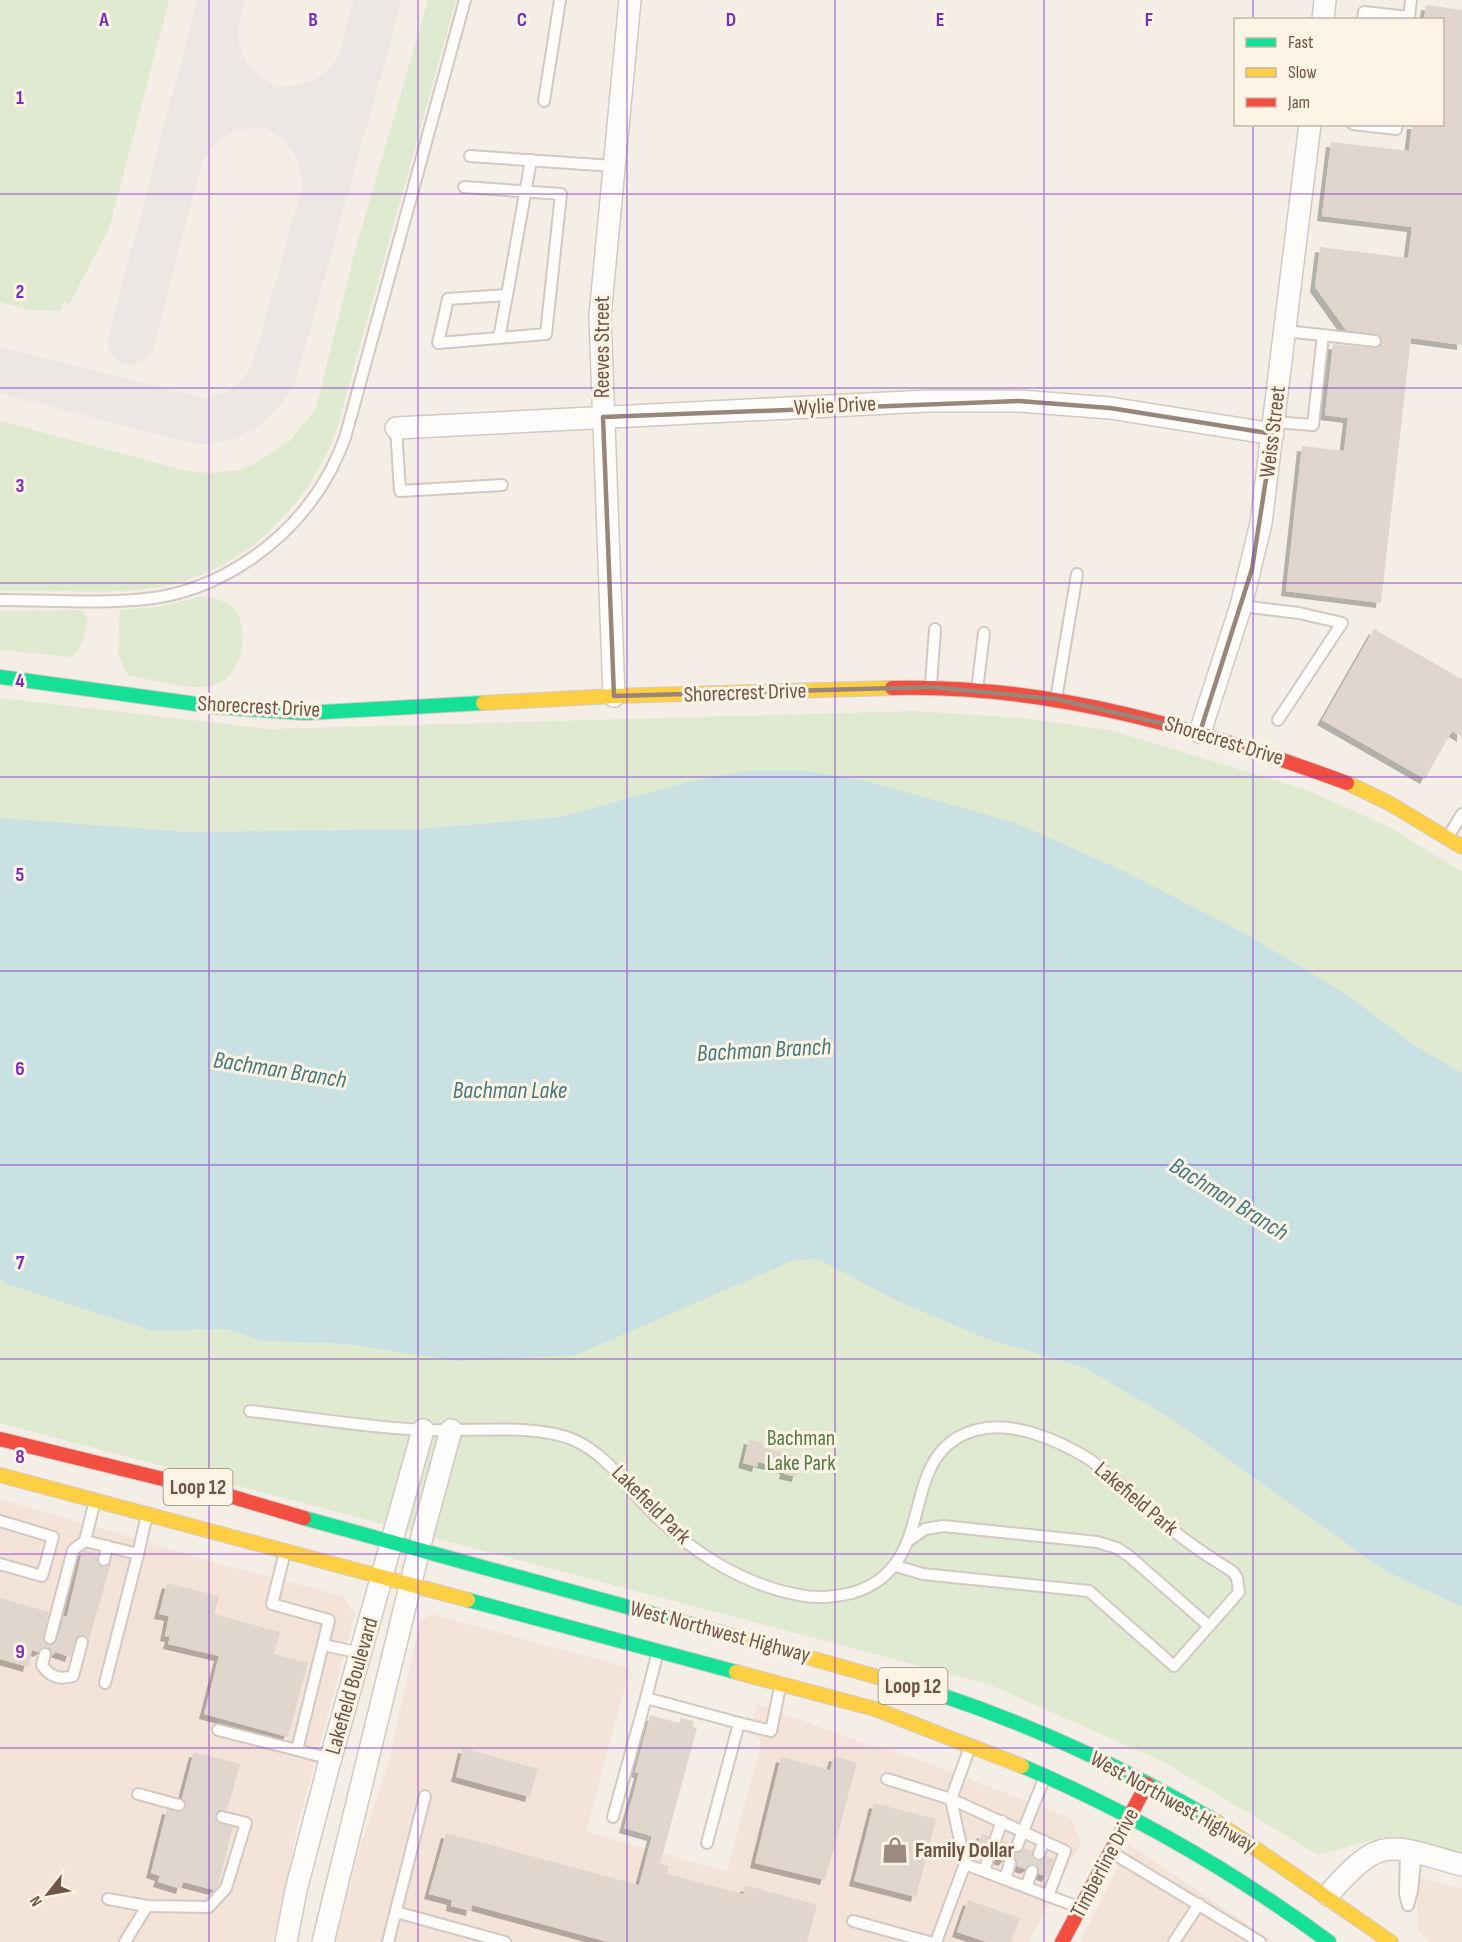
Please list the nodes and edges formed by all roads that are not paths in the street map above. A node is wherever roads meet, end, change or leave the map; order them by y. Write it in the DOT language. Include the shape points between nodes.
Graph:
graph roads {
  1 [pos="465,0"];
  2 [pos="560,0"];
  3 [pos="630,0"];
  4 [pos="1325,0"];
  5 [pos="1411,0"];
  6 [pos="1323,18"];
  7 [pos="1363,18"];
  8 [pos="1409,18"];
  9 [pos="544,101"];
  10 [pos="1310,126"];
  11 [pos="1370,126"];
  12 [pos="1397,126"];
  13 [pos="470,156"];
  14 [pos="531,160"];
  15 [pos="613,166"];
  16 [pos="464,187"];
  17 [pos="525,192"];
  18 [pos="507,296"];
  19 [pos="1286,331"];
  20 [pos="1323,335"];
  21 [pos="500,338"];
  22 [pos="1375,341"];
  23 [pos="603,417"];
  24 [pos="396,428"];
  25 [pos="1273,428"];
  26 [pos="502,485"];
  27 [pos="1077,574"];
  28 [pos="0,600"];
  29 [pos="1241,606"];
  30 [pos="935,629"];
  31 [pos="984,633"];
  32 [pos="0,677"];
  33 [pos="931,687"];
  34 [pos="976,691"];
  35 [pos="614,696"];
  36 [pos="1056,699"];
  37 [pos="1278,720"];
  38 [pos="1200,732"];
  39 [pos="1462,814"];
  40 [pos="1448,838"];
  41 [pos="1462,847"];
  42 [pos="250,1411"];
  43 [pos="423,1430"];
  44 [pos="451,1431"];
  45 [pos="0,1439"];
  46 [pos="0,1475"];
  47 [pos="115,1490"];
  48 [pos="216,1491"];
  49 [pos="94,1500"];
  50 [pos="195,1503"];
  51 [pos="147,1515"];
  52 [pos="0,1521"];
  53 [pos="85,1540"];
  54 [pos="908,1541"];
  55 [pos="393,1545"];
  56 [pos="107,1546"];
  57 [pos="418,1551"];
  58 [pos="285,1553"];
  59 [pos="138,1554"];
  60 [pos="104,1560"];
  61 [pos="0,1564"];
  62 [pos="896,1566"];
  63 [pos="383,1579"];
  64 [pos="410,1586"];
  65 [pos="1209,1626"];
  66 [pos="50,1638"];
  67 [pos="82,1642"];
  68 [pos="323,1645"];
  69 [pos="658,1651"];
  70 [pos="361,1653"];
  71 [pos="45,1654"];
  72 [pos="814,1674"];
  73 [pos="797,1675"];
  74 [pos="105,1683"];
  75 [pos="781,1683"];
  76 [pos="936,1693"];
  77 [pos="646,1698"];
  78 [pos="739,1723"];
  79 [pos="218,1730"];
  80 [pos="971,1744"];
  81 [pos="297,1750"];
  82 [pos="330,1764"];
  83 [pos="1045,1776"];
  84 [pos="361,1778"];
  85 [pos="887,1779"];
  86 [pos="1147,1784"];
  87 [pos="138,1794"];
  88 [pos="425,1796"];
  89 [pos="951,1799"];
  90 [pos="179,1805"];
  91 [pos="613,1816"];
  92 [pos="1130,1816"];
  93 [pos="222,1817"];
  94 [pos="1002,1821"];
  95 [pos="1022,1830"];
  96 [pos="996,1838"];
  97 [pos="1044,1841"];
  98 [pos="707,1842"];
  99 [pos="1017,1846"];
  100 [pos="1411,1851"];
  101 [pos="1111,1852"];
  102 [pos="1039,1854"];
  103 [pos="989,1856"];
  104 [pos="1010,1863"];
  105 [pos="965,1864"];
  106 [pos="1462,1865"];
  107 [pos="984,1871"];
  108 [pos="1032,1871"];
  109 [pos="1005,1879"];
  110 [pos="1026,1887"];
  111 [pos="1328,1895"];
  112 [pos="1048,1896"];
  113 [pos="108,1899"];
  114 [pos="1199,1904"];
  115 [pos="1408,1905"];
  116 [pos="147,1906"];
  117 [pos="1081,1908"];
  118 [pos="396,1912"];
  119 [pos="853,1921"];
  120 [pos="125,1942"];
  121 [pos="285,1942"];
  122 [pos="323,1942"];
  123 [pos="388,1942"];
  124 [pos="505,1942"];
  125 [pos="929,1942"];
  126 [pos="936,1942"];
  127 [pos="1062,1942"];
  128 [pos="1174,1942"];
  129 [pos="1260,1942"];
  130 [pos="1329,1942"];
  131 [pos="1391,1942"];
  1 -- 28 [label="lane" via="345,438 309,504 289,528 259,553 204,584 177,593 146,599"];
  2 -- 9 [label="lane"];
  3 -- 15 [label="street, Reeves Street"];
  4 -- 6 [label="street"];
  5 -- 8 [label="lane"];
  7 -- 8 [label="lane" via="1364,12"];
  10 -- 19 [label="street, Weiss Street"];
  11 -- 12 [label="lane"];
  13 -- 14 [label="lane"];
  14 -- 15 [label="lane"];
  14 -- 17 [label="lane"];
  15 -- 23 [label="street, Reeves Street" via="600,316"];
  16 -- 17 [label="lane"];
  17 -- 18 [label="lane"];
  17 -- 21 [label="lane" via="561,195 546,334"];
  18 -- 21 [label="lane"];
  18 -- 21 [label="lane" via="448,299 438,343"];
  19 -- 20 [label="lane"];
  19 -- 25 [label="street, Weiss Street"];
  20 -- 22 [label="lane"];
  20 -- 25 [label="lane" via="1313,425"];
  23 -- 24 [label="street, Wylie Drive"];
  23 -- 25 [label="street, Wylie Drive" via="927,401 1019,401"];
  23 -- 35 [label="street, Reeves Street"];
  24 -- 26 [label="lane" via="400,491"];
  25 -- 29 [label="street, Weiss Street" via="1261,523"];
  27 -- 36 [label="lane"];
  29 -- 37 [label="lane" via="1342,623"];
  29 -- 38 [label="street, Weiss Street"];
  30 -- 33 [label="lane"];
  31 -- 34 [label="lane"];
  32 -- 35 [label="main road, Shorecrest Drive" via="266,712"];
  33 -- 34 [label="main road, Shorecrest Drive"];
  33 -- 35 [label="main road, Shorecrest Drive"];
  34 -- 36 [label="main road, Shorecrest Drive"];
  36 -- 38 [label="main road, Shorecrest Drive" via="1122,711"];
  38 -- 40 [label="main road, Shorecrest Drive" via="1355,786"];
  39 -- 40 [label="lane"];
  40 -- 41 [label="main road, Shorecrest Drive"];
  42 -- 43 [label="lane, Lakefield Park"];
  43 -- 44 [label="lane, Lakefield Park"];
  43 -- 55 [label="street, Lakefield Boulevard"];
  44 -- 57 [label="street, Lakefield Boulevard"];
  44 -- 62 [label="lane, Lakefield Park" via="524,1431 572,1440 600,1456 679,1537 713,1562 797,1595 821,1598 852,1593 873,1584"];
  45 -- 48 [label="main road, West Northwest Highway / Loop 12"];
  46 -- 49 [label="main road, West Northwest Highway / Loop 12"];
  47 -- 49 [label="main road"];
  48 -- 50 [label="main road"];
  48 -- 55 [label="main road, West Northwest Highway / Loop 12"];
  49 -- 51 [label="main road, West Northwest Highway / Loop 12"];
  49 -- 53 [label="lane"];
  51 -- 58 [label="main road, West Northwest Highway / Loop 12"];
  51 -- 59 [label="lane"];
  52 -- 61 [label="lane" via="53,1537 42,1576"];
  53 -- 56 [label="lane"];
  53 -- 66 [label="lane" via="73,1550"];
  54 -- 62 [label="lane, Lakefield Park"];
  54 -- 65 [label="lane" via="925,1529 943,1526 1097,1542 1117,1548"];
  54 -- 65 [label="lane, Lakefield Park" via="928,1473 939,1451 958,1436 995,1427 1043,1437 1090,1460 1182,1538 1233,1572 1239,1592"];
  55 -- 57 [label="main road, West Northwest Highway / Loop 12"];
  55 -- 63 [label="street, Lakefield Boulevard"];
  56 -- 59 [label="lane"];
  56 -- 60 [label="lane"];
  57 -- 64 [label="street, Lakefield Boulevard"];
  57 -- 76 [label="main road, West Northwest Highway / Loop 12"];
  58 -- 63 [label="main road, West Northwest Highway / Loop 12"];
  58 -- 68 [label="lane" via="272,1604 329,1620"];
  59 -- 74 [label="lane"];
  62 -- 65 [label="lane" via="923,1574 1089,1591 1174,1666"];
  63 -- 64 [label="main road, West Northwest Highway / Loop 12"];
  63 -- 70 [label="street, Lakefield Boulevard"];
  64 -- 69 [label="main road, West Northwest Highway / Loop 12"];
  64 -- 84 [label="street, Lakefield Boulevard"];
  67 -- 71 [label="lane" via="72,1676 62,1679 48,1674 42,1665"];
  68 -- 70 [label="lane"];
  68 -- 81 [label="lane"];
  69 -- 75 [label="main road, West Northwest Highway / Loop 12"];
  69 -- 77 [label="lane"];
  70 -- 82 [label="street, Lakefield Boulevard"];
  72 -- 76 [label="main road"];
  73 -- 75 [label="main road"];
  75 -- 78 [label="lane" via="771,1731"];
  75 -- 80 [label="main road, West Northwest Highway / Loop 12" via="875,1709"];
  76 -- 86 [label="main road, West Northwest Highway / Loop 12" via="1054,1739"];
  77 -- 78 [label="lane"];
  77 -- 91 [label="lane"];
  78 -- 98 [label="lane"];
  79 -- 81 [label="lane"];
  80 -- 83 [label="main road, West Northwest Highway / Loop 12"];
  80 -- 89 [label="lane"];
  81 -- 82 [label="lane"];
  82 -- 84 [label="street"];
  82 -- 121 [label="street, Lakefield Boulevard"];
  83 -- 92 [label="main road, West Northwest Highway / Loop 12"];
  83 -- 95 [label="lane"];
  84 -- 122 [label="street, Lakefield Boulevard"];
  85 -- 89 [label="lane"];
  86 -- 92 [label="main road, Timberline Drive"];
  86 -- 111 [label="main road, West Northwest Highway / Loop 12" via="1237,1834"];
  87 -- 90 [label="lane"];
  88 -- 118 [label="lane"];
  89 -- 94 [label="lane"];
  89 -- 105 [label="lane"];
  92 -- 101 [label="main road, Timberline Drive"];
  92 -- 130 [label="main road, West Northwest Highway / Loop 12" via="1207,1857"];
  93 -- 116 [label="lane" via="246,1823 220,1894 209,1907"];
  94 -- 95 [label="lane"];
  94 -- 96 [label="lane"];
  95 -- 97 [label="lane"];
  95 -- 99 [label="lane"];
  97 -- 102 [label="lane"];
  97 -- 112 [label="lane" via="1065,1851"];
  100 -- 106 [label="street"];
  100 -- 111 [label="street" via="1395,1847 1373,1853 1350,1870"];
  100 -- 115 [label="lane" via="1413,1891"];
  101 -- 114 [label="lane"];
  101 -- 117 [label="main road, Timberline Drive"];
  103 -- 107 [label="lane"];
  104 -- 109 [label="lane"];
  105 -- 107 [label="lane"];
  105 -- 126 [label="lane"];
  107 -- 109 [label="lane"];
  108 -- 110 [label="lane"];
  109 -- 110 [label="lane"];
  110 -- 112 [label="lane"];
  111 -- 131 [label="main road, West Northwest Highway / Loop 12"];
  112 -- 117 [label="lane"];
  113 -- 116 [label="lane"];
  114 -- 128 [label="lane"];
  114 -- 129 [label="lane"];
  116 -- 120 [label="lane"];
  117 -- 127 [label="main road, Timberline Drive"];
  118 -- 123 [label="lane"];
  118 -- 124 [label="lane"];
  119 -- 125 [label="lane"];
}
